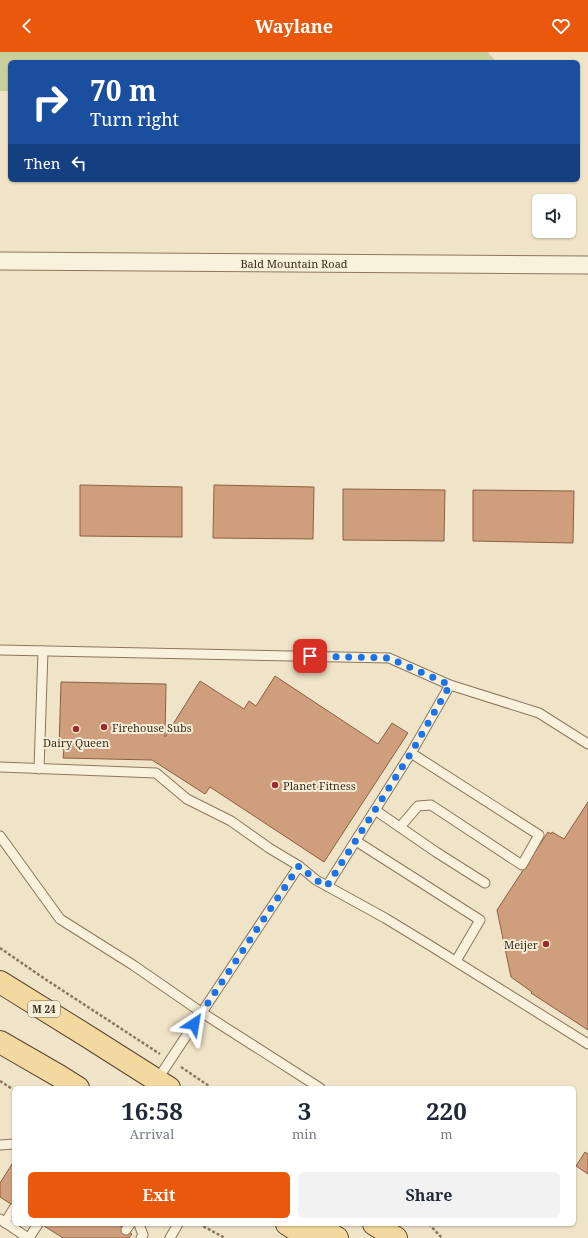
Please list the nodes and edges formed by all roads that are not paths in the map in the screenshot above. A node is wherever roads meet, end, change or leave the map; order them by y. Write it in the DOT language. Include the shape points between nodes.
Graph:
graph roads {
  1 [pos="0,261"];
  2 [pos="588,265"];
  3 [pos="0,650"];
  4 [pos="42,651"];
  5 [pos="450,685"];
  6 [pos="588,744"];
  7 [pos="411,753"];
  8 [pos="0,767"];
  9 [pos="39,769"];
  10 [pos="375,810"];
  11 [pos="400,827"];
  12 [pos="0,836"];
  13 [pos="356,841"];
  14 [pos="299,866"];
  15 [pos="484,884"];
  16 [pos="327,886"];
  17 [pos="456,961"];
  18 [pos="0,982"];
  19 [pos="201,1012"];
  20 [pos="0,1042"];
  21 [pos="588,1044"];
  22 [pos="163,1084"];
  23 [pos="75,1086"];
  24 [pos="317,1086"];
  25 [pos="12,1144"];
  26 [pos="0,1145"];
  27 [pos="12,1210"];
  28 [pos="3,1221"];
  29 [pos="37,1226"];
  30 [pos="140,1226"];
  31 [pos="177,1226"];
  32 [pos="290,1226"];
  33 [pos="317,1226"];
  34 [pos="29,1238"];
  35 [pos="141,1238"];
  36 [pos="170,1238"];
  37 [pos="308,1238"];
  38 [pos="337,1238"];
  1 -- 2 [label="street, Bald Mountain Road"];
  3 -- 4 [label="lane"];
  4 -- 5 [label="lane" via="389,658"];
  4 -- 9 [label="lane"];
  5 -- 6 [label="lane" via="539,713"];
  5 -- 7 [label="lane"];
  7 -- 10 [label="lane"];
  7 -- 11 [label="lane" via="539,835 522,865 431,805 418,806"];
  8 -- 9 [label="lane"];
  9 -- 14 [label="lane" via="156,773 187,799 231,821"];
  10 -- 11 [label="lane"];
  10 -- 13 [label="lane"];
  11 -- 15 [label="lane"];
  12 -- 19 [label="lane" via="60,919"];
  13 -- 16 [label="lane"];
  13 -- 17 [label="lane" via="480,920"];
  14 -- 16 [label="lane"];
  14 -- 19 [label="lane"];
  16 -- 17 [label="lane"];
  17 -- 21 [label="lane"];
  18 -- 22 [label="main road, M 24"];
  19 -- 22 [label="lane" via="170,1060"];
  19 -- 24 [label="lane"];
  20 -- 23 [label="main road"];
  25 -- 26 [label="lane"];
  27 -- 28 [label="lane"];
  28 -- 34 [label="lane"];
  29 -- 34 [label="lane"];
  30 -- 35 [label="lane" via="143,1235"];
  31 -- 36 [label="lane"];
  32 -- 37 [label="main road"];
  33 -- 38 [label="main road"];
}
